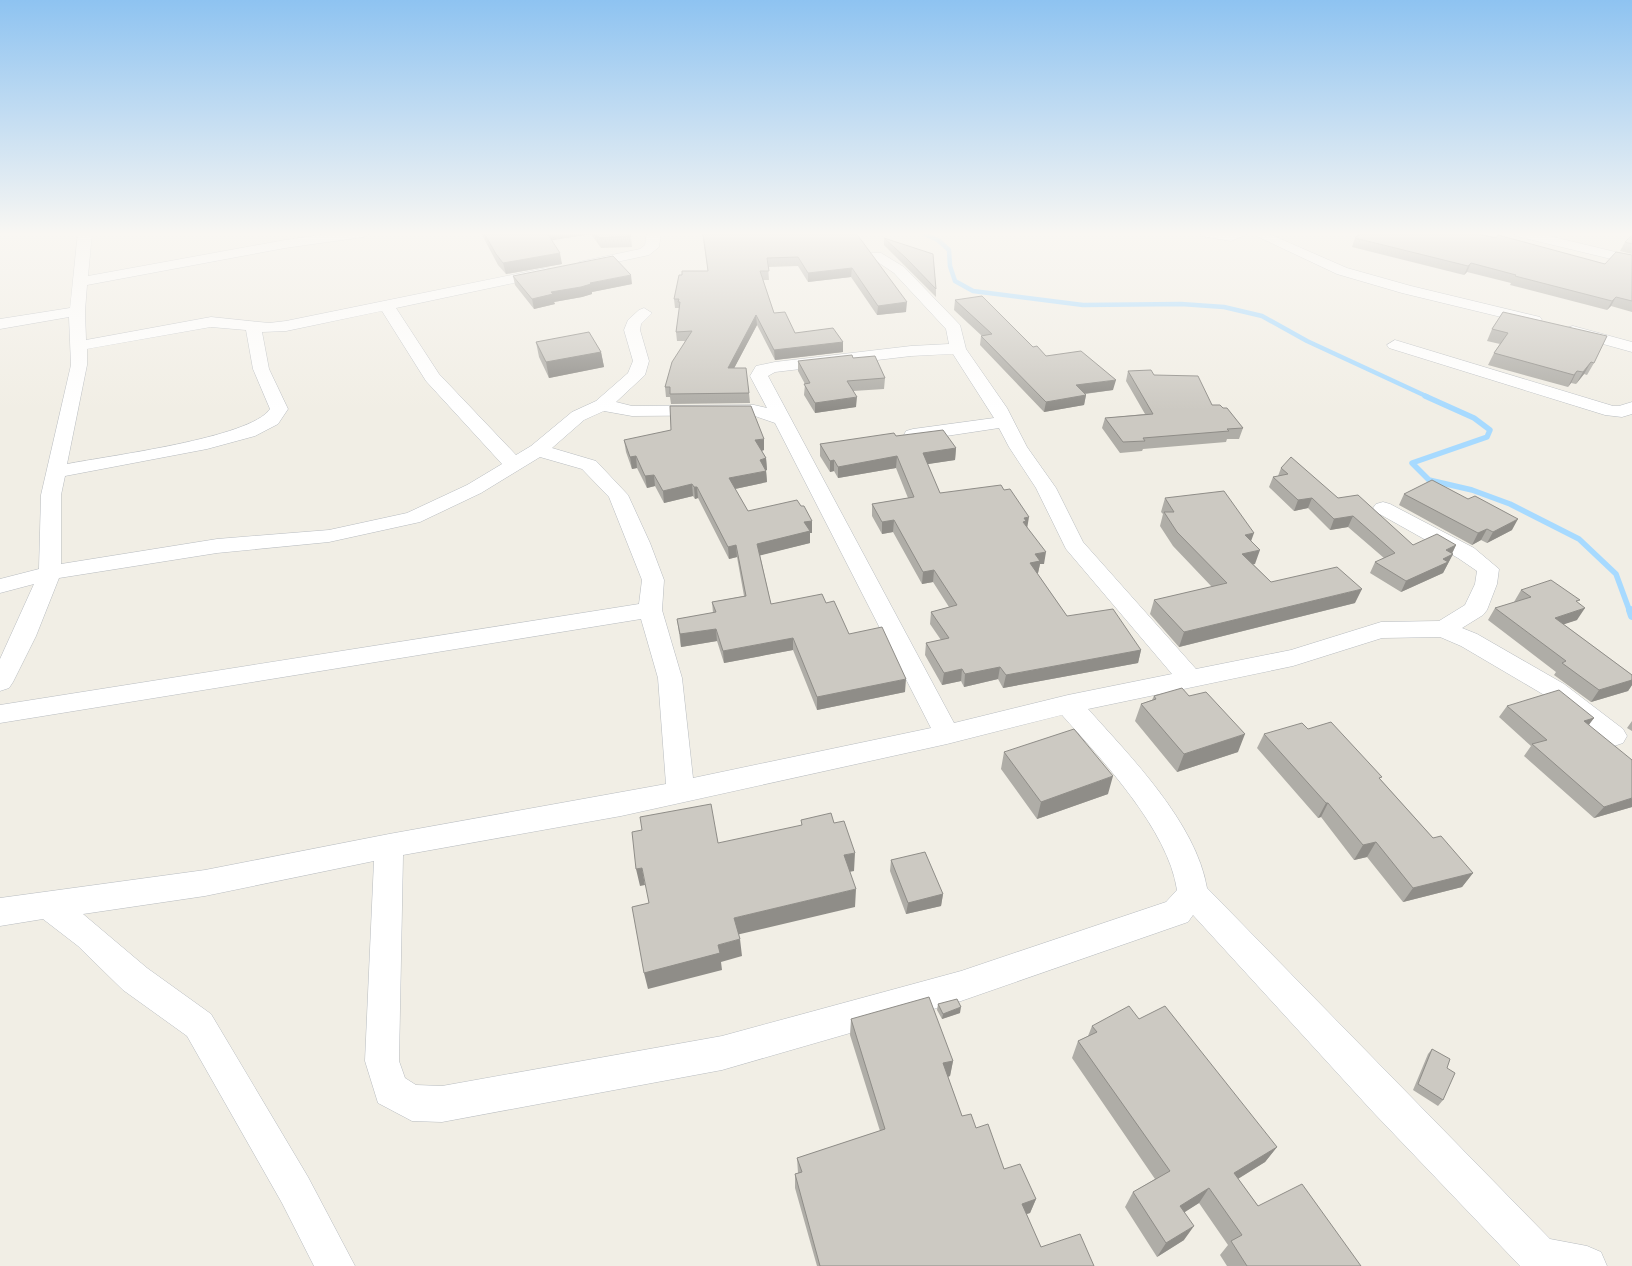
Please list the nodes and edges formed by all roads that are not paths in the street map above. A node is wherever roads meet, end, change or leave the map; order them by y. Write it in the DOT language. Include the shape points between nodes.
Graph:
graph roads {
  1 [pos="79,292"];
  2 [pos="454,292"];
  3 [pos="920,292"];
  4 [pos="1416,292"];
  5 [pos="387,306"];
  6 [pos="78,311"];
  7 [pos="644,313"];
  8 [pos="0,324"];
  9 [pos="253,326"];
  10 [pos="1395,345"];
  11 [pos="78,346"];
  12 [pos="1632,346"];
  13 [pos="958,349"];
  14 [pos="774,401"];
  15 [pos="602,405"];
  16 [pos="1632,408"];
  17 [pos="754,410"];
  18 [pos="783,420"];
  19 [pos="1006,422"];
  20 [pos="892,438"];
  21 [pos="538,450"];
  22 [pos="513,464"];
  23 [pos="55,472"];
  24 [pos="1383,508"];
  25 [pos="50,573"];
  26 [pos="0,586"];
  27 [pos="650,610"];
  28 [pos="1443,629"];
  29 [pos="1190,679"];
  30 [pos="0,682"];
  31 [pos="1068,704"];
  32 [pos="0,714"];
  33 [pos="947,734"];
  34 [pos="1614,736"];
  35 [pos="681,792"];
  36 [pos="389,846"];
  37 [pos="1192,893"];
  38 [pos="49,906"];
  39 [pos="0,912"];
  40 [pos="1543,1261"];
  41 [pos="334,1266"];
  42 [pos="1587,1266"];
  1 -- 6 [label="street"];
  2 -- 5 [label="street"];
  3 -- 13 [label="street" via="954,328"];
  4 -- 12 [label="street"];
  5 -- 9 [label="street" via="286,326"];
  5 -- 22 [label="street" via="432,377"];
  6 -- 8 [label="street"];
  6 -- 11 [label="street"];
  7 -- 15 [label="street" via="632,330 640,361 636,375"];
  9 -- 11 [label="street" via="211,322"];
  9 -- 23 [label="street" via="261,369 279,409 272,420 248,432"];
  10 -- 16 [label="street" via="1611,411 1622,412"];
  11 -- 23 [label="street" via="79,365"];
  13 -- 14 [label="street" via="911,351 762,370 759,376"];
  13 -- 19 [label="street"];
  14 -- 17 [label="street"];
  14 -- 18 [label="street"];
  15 -- 17 [label="street" via="642,411"];
  15 -- 21 [label="street" via="578,416"];
  17 -- 18 [label="street"];
  18 -- 33 [label="street" via="806,448"];
  19 -- 20 [label="street"];
  19 -- 29 [label="street" via="1018,447 1046,488 1074,544"];
  21 -- 22 [label="street"];
  21 -- 27 [label="street" via="589,465 618,494 653,580"];
  22 -- 25 [label="street" via="446,504 413,518 329,536 217,546"];
  23 -- 25 [label="street" via="51,495"];
  24 -- 28 [label="street" via="1466,553 1488,570 1476,610"];
  25 -- 26 [label="street"];
  25 -- 30 [label="street" via="24,636"];
  27 -- 32 [label="street"];
  27 -- 35 [label="street" via="670,678"];
  28 -- 29 [label="street" via="1381,630 1293,658"];
  28 -- 34 [label="street" via="1469,640 1555,690"];
  29 -- 31 [label="street"];
  31 -- 33 [label="street"];
  31 -- 37 [label="street" via="1117,758 1171,835 1192,876"];
  33 -- 35 [label="street"];
  35 -- 36 [label="street"];
  36 -- 37 [label="street" via="382,1061 391,1090 412,1103 442,1104 722,1053 961,986 1077,947 1177,912"];
  36 -- 38 [label="street" via="205,883"];
  37 -- 40 [label="street"];
  38 -- 39 [label="street"];
  38 -- 41 [label="street" via="135,979 199,1025 295,1190"];
  40 -- 42 [label="street"];
}
